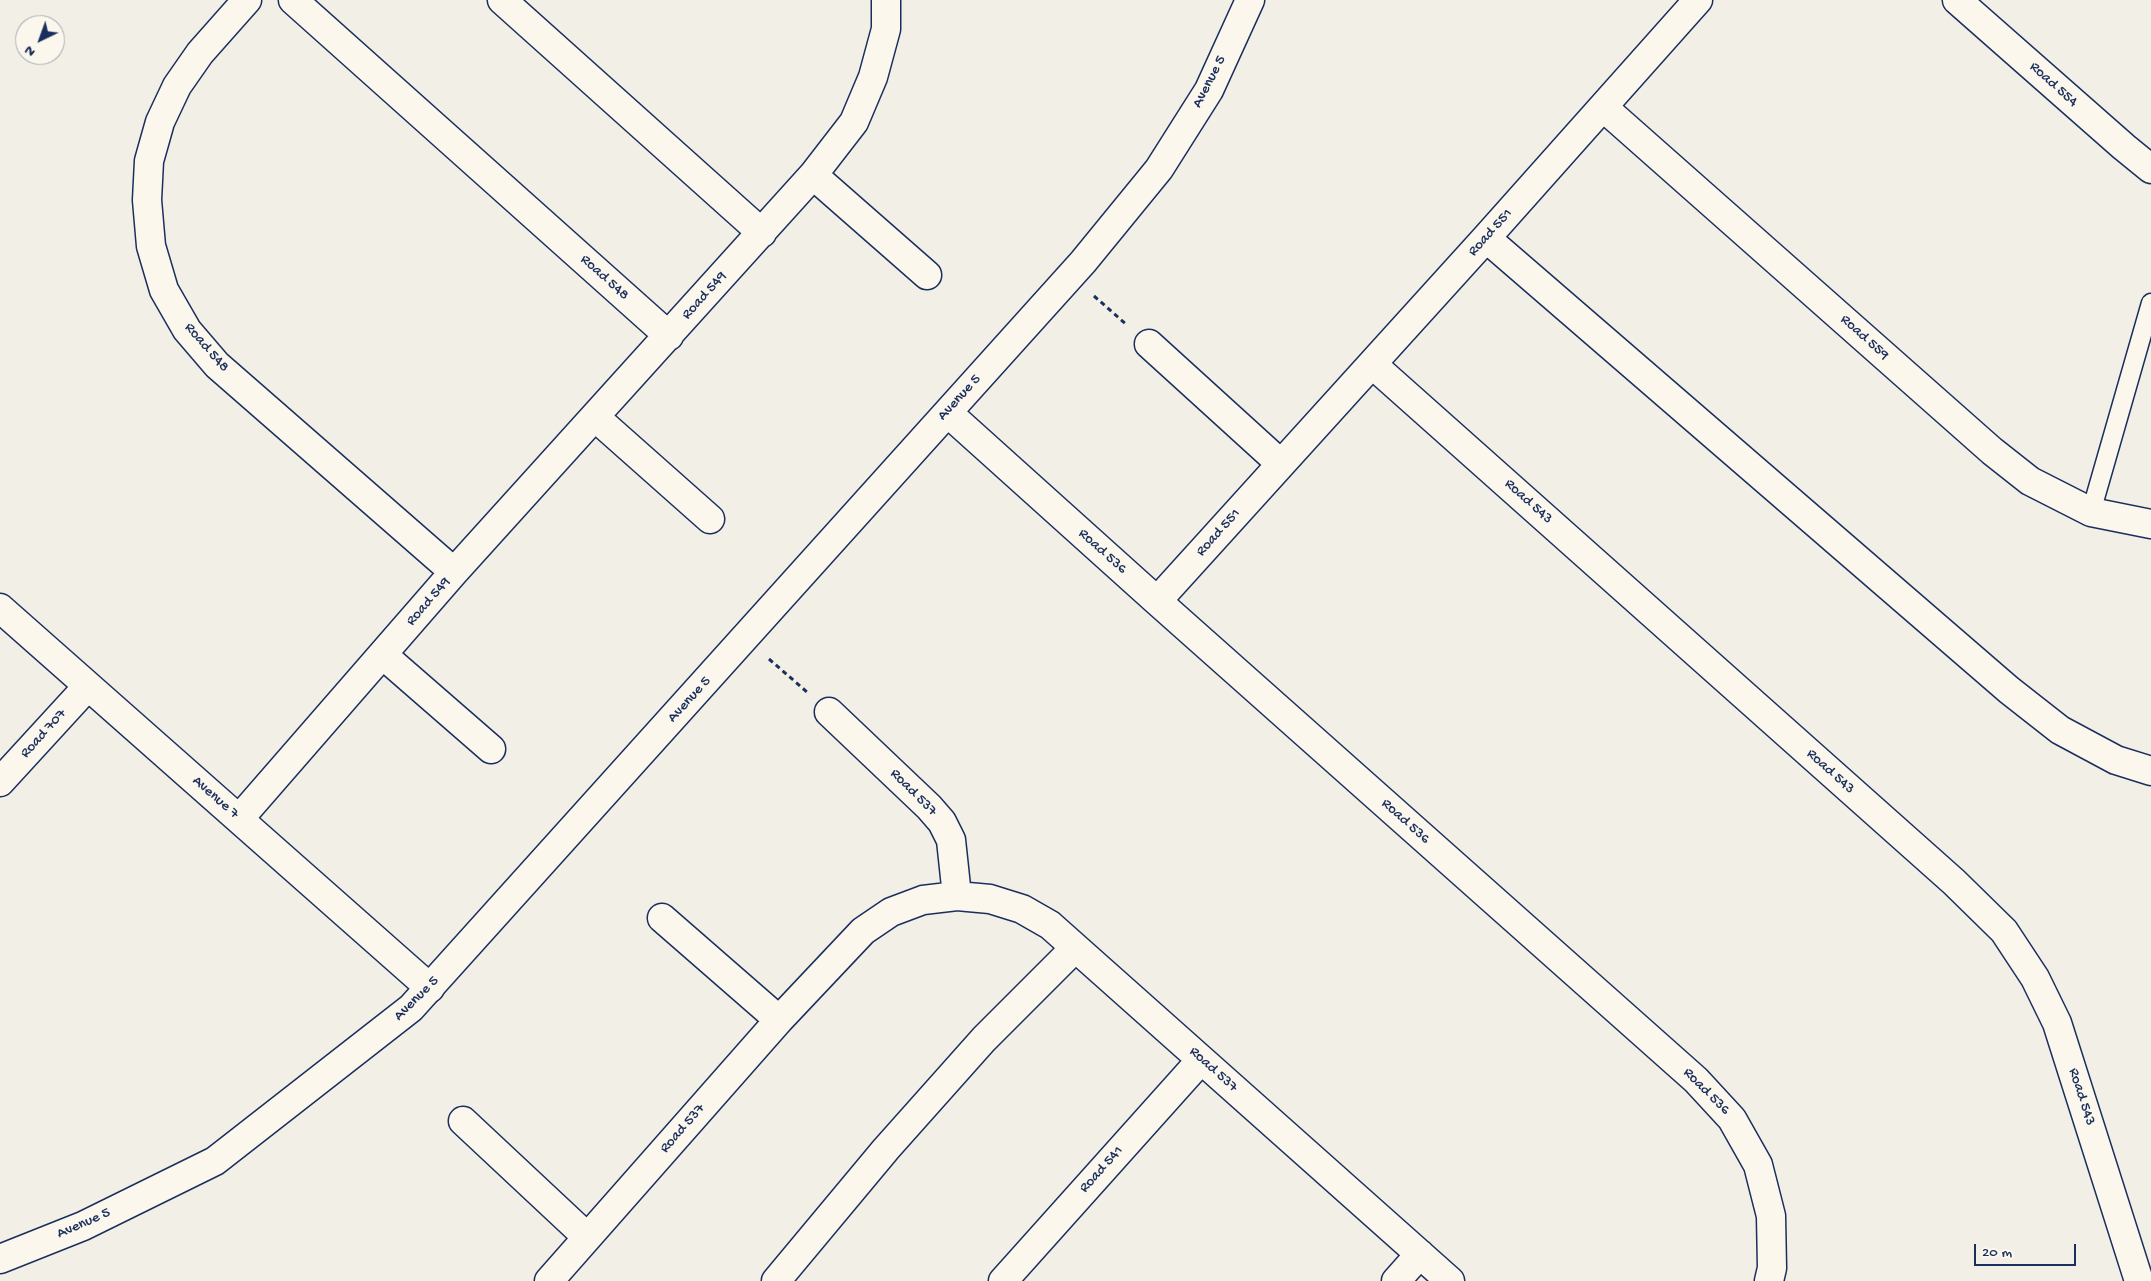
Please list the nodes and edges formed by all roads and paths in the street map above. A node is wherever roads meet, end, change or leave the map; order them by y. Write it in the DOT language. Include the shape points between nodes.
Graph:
graph roads {
  1 [pos="247,0"];
  2 [pos="293,0"];
  3 [pos="502,0"];
  4 [pos="886,0"];
  5 [pos="1250,0"];
  6 [pos="1698,0"];
  7 [pos="1957,0"];
  8 [pos="1603,107"];
  9 [pos="2151,169"];
  10 [pos="813,175"];
  11 [pos="762,233"];
  12 [pos="1486,238"];
  13 [pos="927,275"];
  14 [pos="1071,275"];
  15 [pos="2151,303"];
  16 [pos="669,336"];
  17 [pos="1149,344"];
  18 [pos="1372,364"];
  19 [pos="948,412"];
  20 [pos="595,417"];
  21 [pos="1281,464"];
  22 [pos="2092,512"];
  23 [pos="710,519"];
  24 [pos="2151,524"];
  25 [pos="454,572"];
  26 [pos="1157,601"];
  27 [pos="0,608"];
  28 [pos="746,638"];
  29 [pos="383,655"];
  30 [pos="88,686"];
  31 [pos="829,712"];
  32 [pos="491,749"];
  33 [pos="2151,771"];
  34 [pos="0,782"];
  35 [pos="239,819"];
  36 [pos="957,896"];
  37 [pos="662,918"];
  38 [pos="1076,948"];
  39 [pos="430,988"];
  40 [pos="779,1020"];
  41 [pos="1201,1060"];
  42 [pos="463,1122"];
  43 [pos="587,1238"];
  44 [pos="1420,1254"];
  45 [pos="0,1259"];
  46 [pos="2141,1266"];
  47 [pos="549,1281"];
  48 [pos="776,1281"];
  49 [pos="1003,1281"];
  50 [pos="1396,1281"];
  51 [pos="1450,1281"];
  52 [pos="1769,1281"];
  1 -- 25 [label="street, Road 548" via="177,86 160,122 149,161 147,200 151,246 164,290 187,330 217,365"];
  2 -- 16 [label="street, Road 548"];
  3 -- 11 [label="street"];
  4 -- 10 [label="street, Road 549" via="886,29 873,78 854,122"];
  5 -- 14 [label="street, Avenue 5" via="1209,90 1159,170"];
  6 -- 8 [label="street, Road 551"];
  7 -- 9 [label="street, Road 554"];
  8 -- 12 [label="street, Road 551"];
  8 -- 22 [label="street, Road 559" via="1992,451 2030,481"];
  10 -- 11 [label="street, Road 549"];
  10 -- 13 [label="street"];
  11 -- 16 [label="street, Road 549"];
  12 -- 18 [label="street, Road 551"];
  12 -- 33 [label="street" via="2009,690 2060,730 2116,760"];
  14 -- 17 [label="path"];
  14 -- 19 [label="street, Avenue 5"];
  15 -- 22 [label="lane"];
  16 -- 20 [label="street, Road 549"];
  17 -- 21 [label="street"];
  18 -- 21 [label="street, Road 551"];
  18 -- 46 [label="street, Road 543" via="1954,882 2004,931 2035,978 2057,1023"];
  19 -- 26 [label="street, Road 536"];
  19 -- 28 [label="street, Avenue 5"];
  20 -- 23 [label="street"];
  20 -- 25 [label="street, Road 549"];
  21 -- 26 [label="street, Road 551"];
  22 -- 24 [label="street, Road 559"];
  25 -- 29 [label="street, Road 549"];
  26 -- 52 [label="street, Road 536" via="1696,1080 1732,1119 1758,1165 1771,1216 1772,1268"];
  27 -- 30 [label="street, Avenue 7"];
  28 -- 31 [label="path"];
  28 -- 39 [label="street, Avenue 5"];
  29 -- 32 [label="street"];
  29 -- 35 [label="street, Road 549"];
  30 -- 34 [label="street, Road 707"];
  30 -- 35 [label="street, Avenue 7"];
  31 -- 36 [label="street, Road 537" via="942,822 951,840"];
  35 -- 39 [label="street, Avenue 7"];
  36 -- 38 [label="street, Road 537" via="990,899 1022,909 1050,926"];
  36 -- 40 [label="street, Road 537" via="923,900 892,912 863,931"];
  37 -- 40 [label="street"];
  38 -- 41 [label="street, Road 537"];
  38 -- 48 [label="street" via="984,1039 886,1149"];
  39 -- 45 [label="street, Avenue 5" via="411,1008 215,1161 83,1226"];
  40 -- 43 [label="street, Road 537"];
  41 -- 44 [label="street, Road 537"];
  41 -- 49 [label="street, Road 541"];
  42 -- 43 [label="street"];
  43 -- 47 [label="street, Road 537"];
  44 -- 50 [label="street"];
  44 -- 51 [label="street, Road 537"];
}
